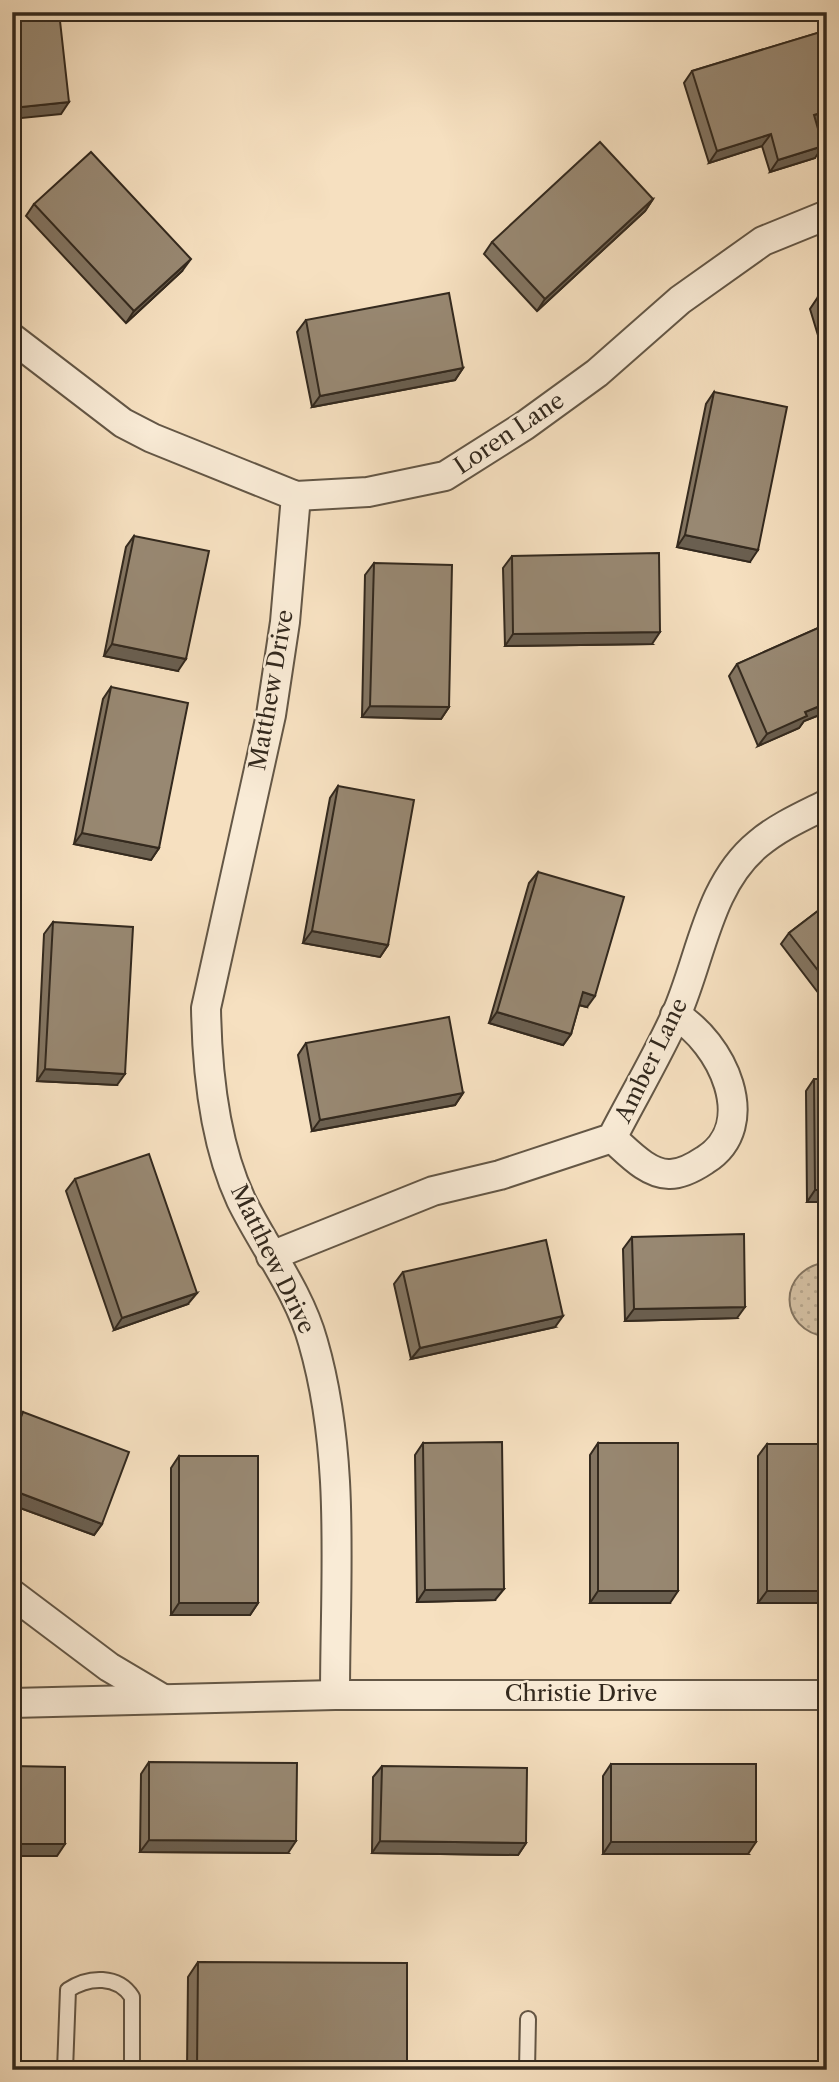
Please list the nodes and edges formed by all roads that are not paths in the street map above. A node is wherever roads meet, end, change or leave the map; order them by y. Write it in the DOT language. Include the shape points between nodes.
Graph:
graph roads {
  1 [pos="827,215"];
  2 [pos="12,338"];
  3 [pos="296,496"];
  4 [pos="827,804"];
  5 [pos="675,1016"];
  6 [pos="612,1138"];
  7 [pos="271,1256"];
  8 [pos="12,1594"];
  9 [pos="335,1695"];
  10 [pos="827,1695"];
  11 [pos="163,1699"];
  12 [pos="12,1703"];
  13 [pos="527,2019"];
  14 [pos="65,2070"];
  15 [pos="132,2070"];
  16 [pos="527,2070"];
  1 -- 3 [label="street, Loren Lane" via="763,241 680,300 597,373 445,476 369,492"];
  2 -- 3 [label="street, Loren Lane" via="123,423"];
  3 -- 7 [label="street, Matthew Drive" via="271,715 206,1008 207,1055 219,1128 240,1197"];
  4 -- 5 [label="street, Amber Lane" via="757,845 730,875"];
  5 -- 6 [label="street, Amber Lane"];
  5 -- 6 [label="street" via="708,1041 725,1070 732,1130 719,1152 669,1175 642,1164"];
  6 -- 7 [label="street, Amber Lane" via="500,1175 433,1191"];
  7 -- 9 [label="street, Matthew Drive" via="312,1338 332,1430"];
  8 -- 11 [label="street" via="109,1667"];
  9 -- 10 [label="street, Christie Drive"];
  9 -- 11 [label="street, Christie Drive"];
  11 -- 12 [label="street, Christie Drive"];
  13 -- 16 [label="lane"];
  14 -- 15 [label="lane" via="68,1990 89,1980 117,1983 132,1997"];
}
